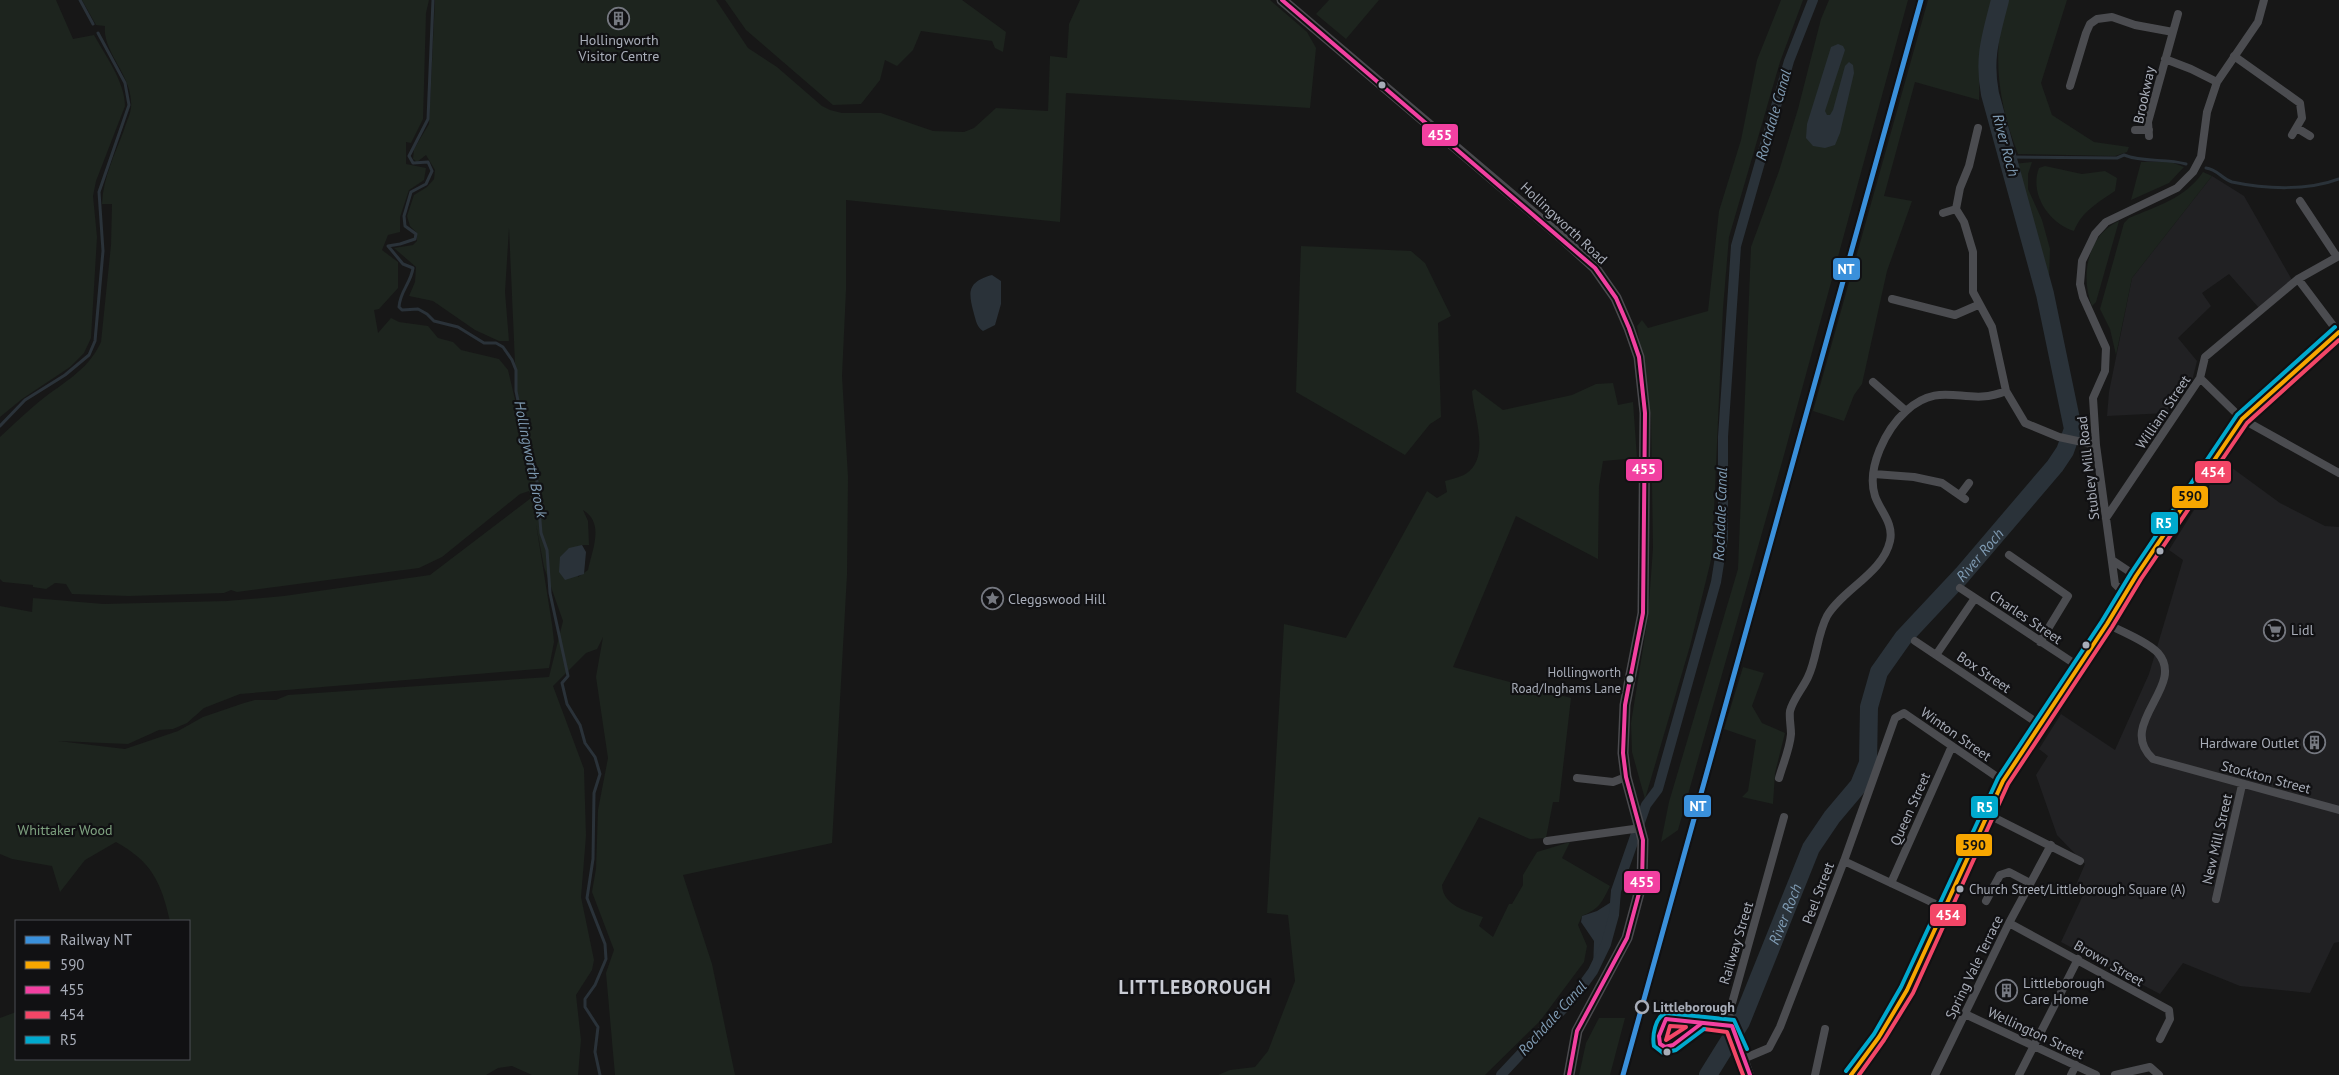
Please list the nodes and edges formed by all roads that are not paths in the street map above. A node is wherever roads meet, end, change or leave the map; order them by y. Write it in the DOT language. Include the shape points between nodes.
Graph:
graph roads {
  1 [pos="1282,0"];
  2 [pos="2264,0"];
  3 [pos="2178,14"];
  4 [pos="2084,18"];
  5 [pos="2090,24"];
  6 [pos="2173,32"];
  7 [pos="2234,56"];
  8 [pos="2165,59"];
  9 [pos="2076,68"];
  10 [pos="2085,72"];
  11 [pos="2217,82"];
  12 [pos="2070,86"];
  13 [pos="1978,128"];
  14 [pos="2297,128"];
  15 [pos="2135,130"];
  16 [pos="2292,135"];
  17 [pos="2310,136"];
  18 [pos="2300,201"];
  19 [pos="1956,209"];
  20 [pos="1943,213"];
  21 [pos="2338,256"];
  22 [pos="2298,279"];
  23 [pos="1906,294"];
  24 [pos="1892,299"];
  25 [pos="1903,302"];
  26 [pos="1978,306"];
  27 [pos="2339,332"];
  28 [pos="2200,378"];
  29 [pos="1873,382"];
  30 [pos="2006,391"];
  31 [pos="1906,411"];
  32 [pos="2242,419"];
  33 [pos="2096,445"];
  34 [pos="2339,473"];
  35 [pos="1874,474"];
  36 [pos="1969,483"];
  37 [pos="2106,518"];
  38 [pos="2009,555"];
  39 [pos="2112,560"];
  40 [pos="2136,576"];
  41 [pos="1960,588"];
  42 [pos="2125,594"];
  43 [pos="1975,598"];
  44 [pos="2107,624"];
  45 [pos="1915,641"];
  46 [pos="2040,642"];
  47 [pos="1936,655"];
  48 [pos="2078,666"];
  49 [pos="1894,718"];
  50 [pos="2039,724"];
  51 [pos="1952,746"];
  52 [pos="1626,777"];
  53 [pos="1577,778"];
  54 [pos="1779,778"];
  55 [pos="2003,781"];
  56 [pos="2242,785"];
  57 [pos="2339,810"];
  58 [pos="1987,814"];
  59 [pos="1784,817"];
  60 [pos="1642,834"];
  61 [pos="1547,841"];
  62 [pos="2052,845"];
  63 [pos="2080,860"];
  64 [pos="1844,861"];
  65 [pos="1891,883"];
  66 [pos="2030,883"];
  67 [pos="2216,899"];
  68 [pos="1986,901"];
  69 [pos="1944,908"];
  70 [pos="2009,923"];
  71 [pos="2078,959"];
  72 [pos="1965,1014"];
  73 [pos="1702,1023"];
  74 [pos="1732,1026"];
  75 [pos="1825,1029"];
  76 [pos="2160,1039"];
  77 [pos="2034,1044"];
  78 [pos="1743,1059"];
  79 [pos="2076,1066"];
  80 [pos="1569,1075"];
  81 [pos="1750,1075"];
  82 [pos="1815,1075"];
  83 [pos="1851,1075"];
  84 [pos="1934,1075"];
  85 [pos="2019,1075"];
  86 [pos="2071,1075"];
  87 [pos="2096,1075"];
  88 [pos="2115,1075"];
  89 [pos="2159,1075"];
  1 -- 52 [label="main road, Hollingworth Road" via="1561,237 1594,268 1616,298 1639,357 1645,413 1643,613 1625,705 1623,752"];
  2 -- 7 [label="street, Stubley Mill Road" via="2258,22"];
  3 -- 6 [label="street, Brookway"];
  4 -- 5 [label="street"];
  5 -- 6 [label="street" via="2103,17 2112,17"];
  5 -- 9 [label="street"];
  6 -- 8 [label="street, Brookway"];
  7 -- 11 [label="street, Stubley Mill Road"];
  7 -- 14 [label="street" via="2300,103 2302,118"];
  8 -- 11 [label="street, Brookway"];
  8 -- 15 [label="street, Brookway" via="2148,133"];
  9 -- 10 [label="street"];
  9 -- 12 [label="street"];
  11 -- 33 [label="street, Stubley Mill Road" via="2207,112 2201,157 2193,172 2177,188 2106,222 2085,251 2080,271 2082,297 2104,340 2106,356 2105,371 2093,398"];
  13 -- 19 [label="street" via="1980,143 1960,188"];
  14 -- 16 [label="street"];
  14 -- 17 [label="street"];
  18 -- 21 [label="street"];
  19 -- 20 [label="street"];
  19 -- 26 [label="street" via="1964,222 1973,252 1973,292"];
  21 -- 22 [label="street, William Street"];
  22 -- 27 [label="street"];
  22 -- 28 [label="street, William Street" via="2205,357"];
  23 -- 25 [label="street"];
  24 -- 25 [label="street"];
  25 -- 26 [label="street" via="1955,315"];
  26 -- 30 [label="street" via="1990,320"];
  27 -- 32 [label="highway"];
  28 -- 32 [label="street"];
  28 -- 37 [label="street, William Street"];
  29 -- 31 [label="street"];
  30 -- 31 [label="street" via="1984,398 1931,395"];
  30 -- 33 [label="street" via="2025,423 2059,437"];
  31 -- 35 [label="street" via="1886,434"];
  32 -- 34 [label="street"];
  32 -- 40 [label="highway"];
  33 -- 37 [label="street, Stubley Mill Road"];
  35 -- 36 [label="street" via="1942,483 1962,497"];
  35 -- 54 [label="street" via="1873,488 1890,529 1888,547 1875,566 1827,616 1809,676 1790,711 1791,735"];
  37 -- 39 [label="street, Stubley Mill Road"];
  38 -- 46 [label="street" via="2068,596"];
  39 -- 40 [label="street"];
  39 -- 42 [label="street, Stubley Mill Road" via="2115,584"];
  40 -- 42 [label="highway"];
  41 -- 43 [label="street, Charles Street"];
  42 -- 44 [label="highway"];
  43 -- 46 [label="street, Charles Street"];
  43 -- 47 [label="street"];
  44 -- 48 [label="highway"];
  44 -- 56 [label="street, Stockton Street" via="2156,651 2163,660 2166,671 2140,732 2146,752 2153,759"];
  45 -- 47 [label="street, Box Street"];
  46 -- 48 [label="street, Charles Street"];
  47 -- 50 [label="street, Box Street"];
  48 -- 50 [label="highway"];
  49 -- 51 [label="street, Winton Street" via="1904,713"];
  49 -- 64 [label="street, Peel Street"];
  50 -- 55 [label="highway"];
  51 -- 55 [label="street, Winton Street"];
  51 -- 65 [label="street, Queen Street"];
  52 -- 53 [label="street" via="1612,782"];
  52 -- 60 [label="main road, Hollingworth Road"];
  55 -- 58 [label="highway"];
  56 -- 57 [label="street, Stockton Street"];
  56 -- 67 [label="street, New Mill Street"];
  58 -- 62 [label="street"];
  58 -- 69 [label="highway"];
  59 -- 74 [label="street, Railway Street" via="1729,1014"];
  60 -- 61 [label="street" via="1626,832"];
  60 -- 80 [label="main road, Hollingworth Road" via="1642,882 1627,938 1577,1031"];
  62 -- 63 [label="street"];
  62 -- 66 [label="street, Spring Vale Terrace"];
  64 -- 65 [label="street"];
  64 -- 78 [label="street, Peel Street" via="1780,1027 1769,1048"];
  65 -- 69 [label="street"];
  66 -- 68 [label="street" via="2009,872 2000,875"];
  66 -- 70 [label="street, Spring Vale Terrace"];
  69 -- 83 [label="highway" via="1907,990"];
  70 -- 71 [label="street, Brown Street"];
  70 -- 72 [label="street, Spring Vale Terrace"];
  71 -- 76 [label="street, Brown Street" via="2169,1010 2170,1019"];
  71 -- 77 [label="street"];
  72 -- 77 [label="street, Wellington Street"];
  72 -- 84 [label="street, Spring Vale Terrace"];
  73 -- 73 [label="street" via="1673,1045 1665,1047 1660,1044 1659,1036 1666,1019"];
  73 -- 74 [label="street"];
  74 -- 78 [label="street, Railway Street"];
  75 -- 82 [label="street"];
  77 -- 79 [label="street, Wellington Street"];
  77 -- 85 [label="street"];
  78 -- 81 [label="street, Railway Street"];
  79 -- 86 [label="street"];
  79 -- 87 [label="street, Wellington Street"];
  88 -- 89 [label="street" via="2150,1067"];
}
